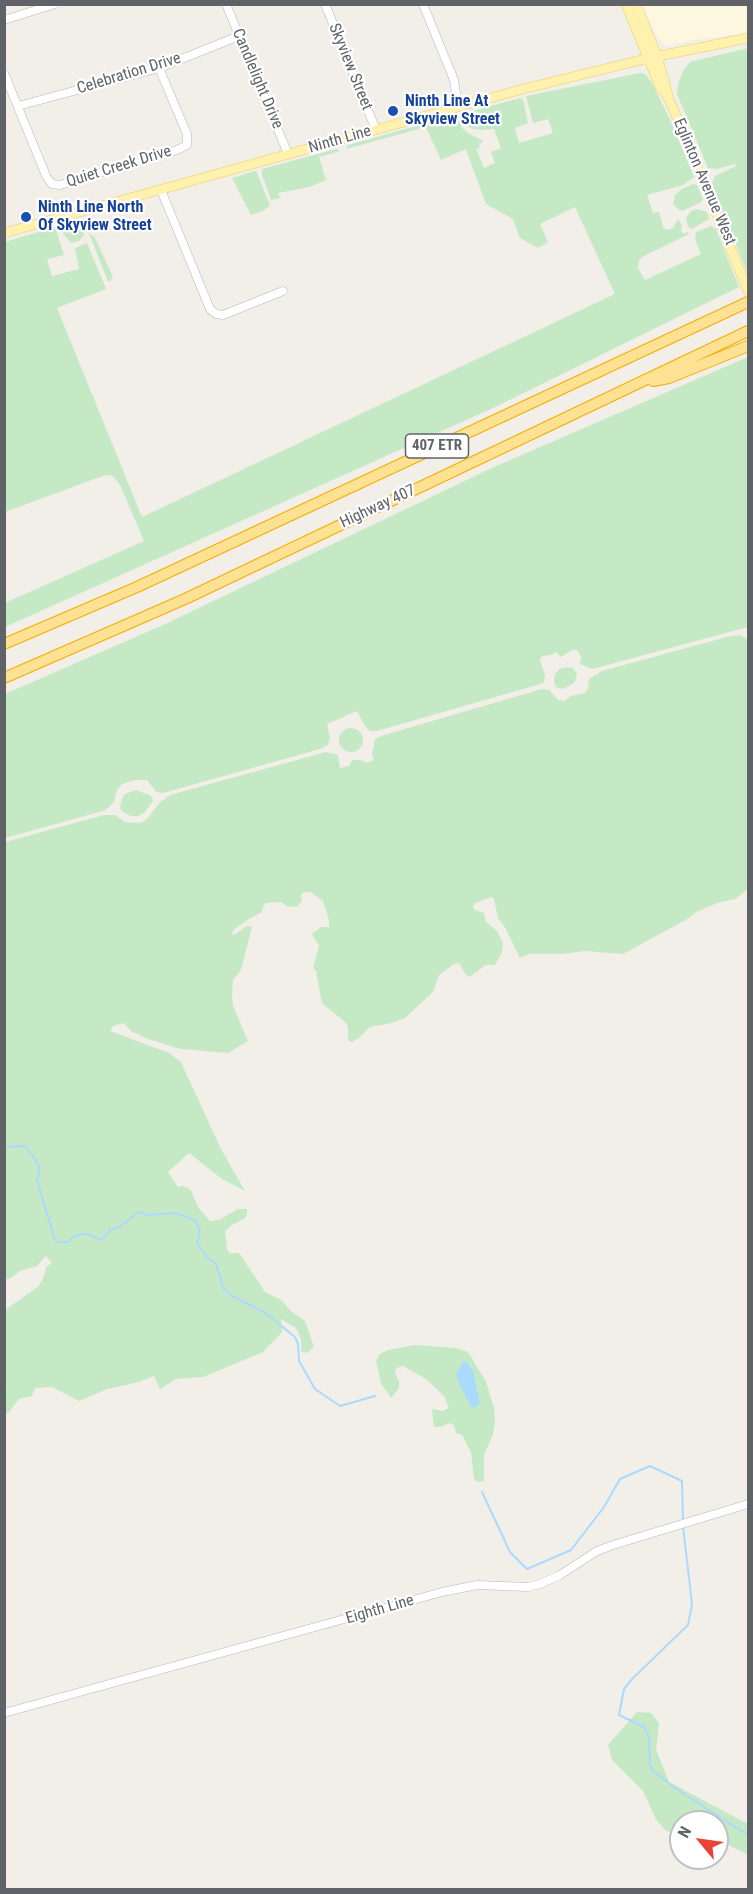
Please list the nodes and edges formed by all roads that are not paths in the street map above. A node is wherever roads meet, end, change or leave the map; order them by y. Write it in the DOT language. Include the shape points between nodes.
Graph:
graph roads {
  1 [pos="55,4"];
  2 [pos="226,4"];
  3 [pos="325,4"];
  4 [pos="423,4"];
  5 [pos="626,4"];
  6 [pos="636,4"];
  7 [pos="4,20"];
  8 [pos="239,36"];
  9 [pos="748,38"];
  10 [pos="653,57"];
  11 [pos="159,68"];
  12 [pos="4,73"];
  13 [pos="18,106"];
  14 [pos="458,107"];
  15 [pos="376,130"];
  16 [pos="288,154"];
  17 [pos="162,190"];
  18 [pos="4,233"];
  19 [pos="283,291"];
  20 [pos="748,291"];
  21 [pos="748,302"];
  22 [pos="748,331"];
  23 [pos="748,346"];
  24 [pos="644,382"];
  25 [pos="4,644"];
  26 [pos="4,678"];
  27 [pos="748,1504"];
  28 [pos="4,1713"];
  1 -- 7 [label="street"];
  2 -- 8 [label="street, Candlelight Drive"];
  3 -- 15 [label="street, Skyview Street"];
  4 -- 14 [label="street" via="454,80"];
  5 -- 10 [label="main road, Eglinton Avenue West"];
  6 -- 10 [label="main road, Eglinton Avenue West"];
  8 -- 11 [label="street, Celebration Drive"];
  8 -- 16 [label="street, Candlelight Drive"];
  9 -- 10 [label="main road, Ninth Line"];
  10 -- 14 [label="main road, Ninth Line"];
  10 -- 20 [label="main road, Eglinton Avenue West" via="660,87 668,97"];
  11 -- 13 [label="street, Celebration Drive"];
  11 -- 13 [label="street, Quiet Creek Drive" via="187,134 187,145 60,185 47,178"];
  12 -- 13 [label="street, Quiet Creek Drive"];
  14 -- 15 [label="main road, Ninth Line"];
  15 -- 16 [label="main road, Ninth Line"];
  16 -- 17 [label="main road, Ninth Line"];
  17 -- 18 [label="main road, Ninth Line"];
  17 -- 19 [label="street" via="210,309 223,315"];
  21 -- 25 [label="highway, Highway 407 / 407 ETR" via="137,587"];
  22 -- 24 [label="highway, Highway 407 / 407 ETR"];
  23 -- 24 [label="highway" via="669,378"];
  24 -- 26 [label="highway, Highway 407 / 407 ETR" via="185,599"];
  27 -- 28 [label="street, Eighth Line" via="597,1551 540,1584 477,1585 442,1592"];
}
